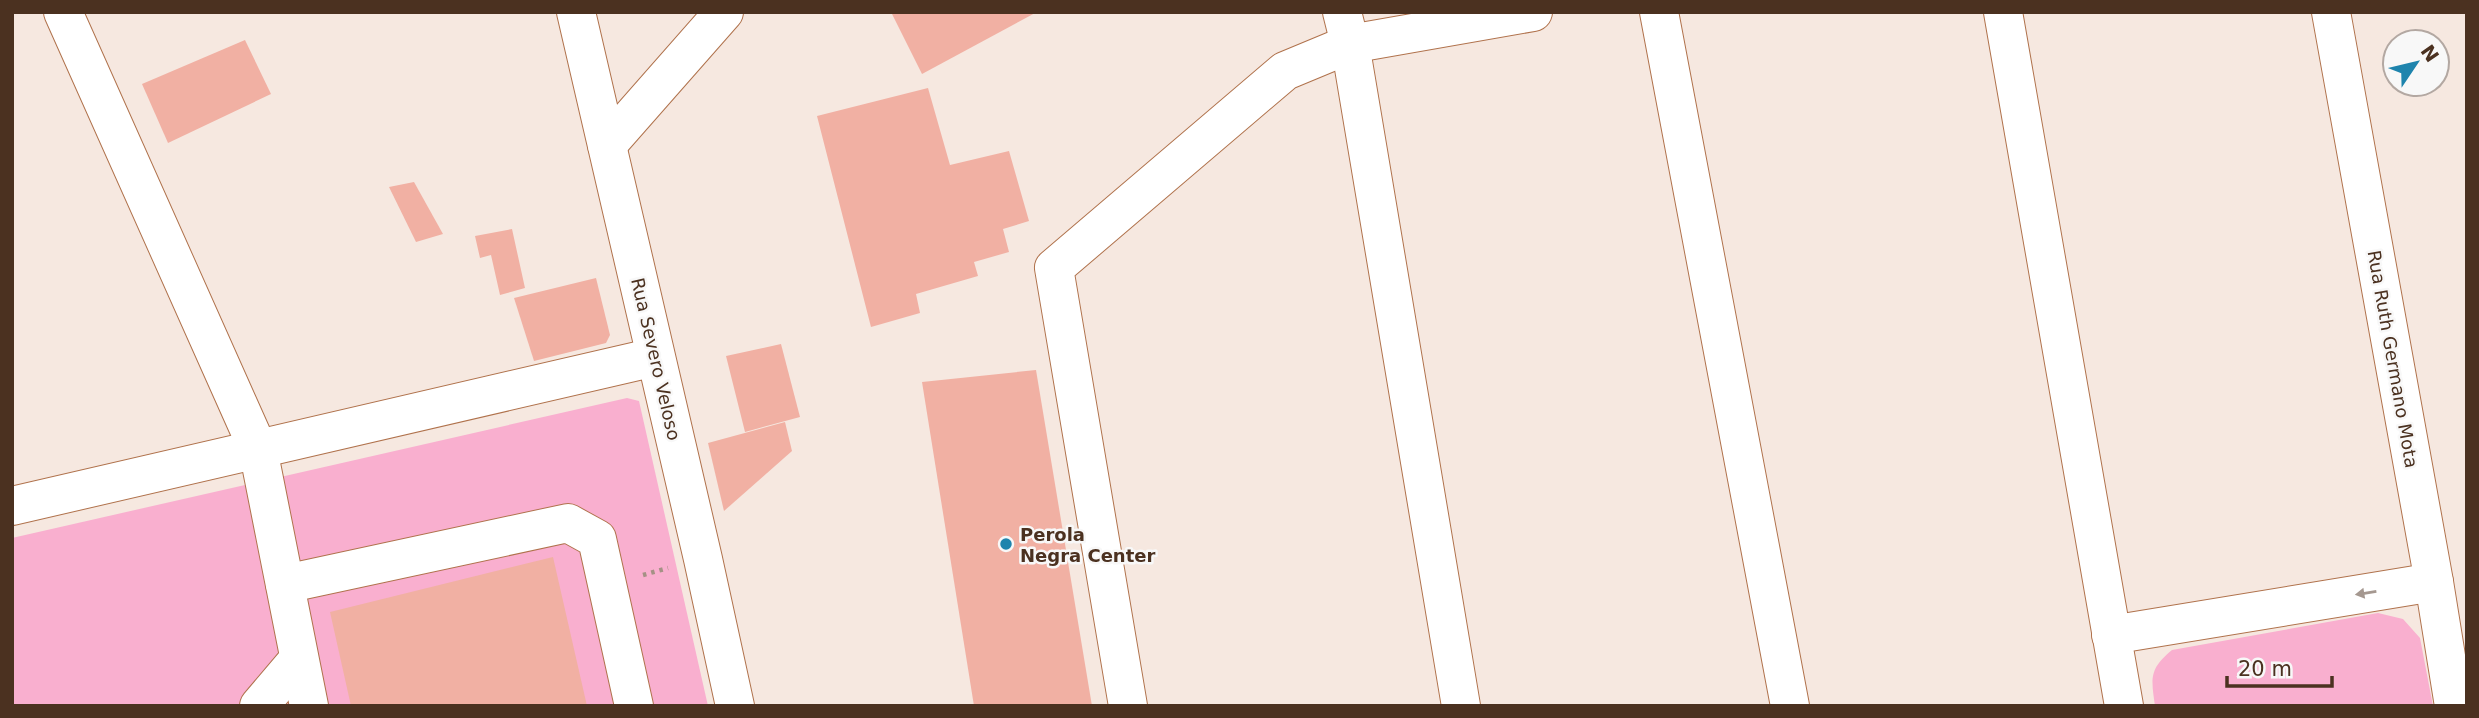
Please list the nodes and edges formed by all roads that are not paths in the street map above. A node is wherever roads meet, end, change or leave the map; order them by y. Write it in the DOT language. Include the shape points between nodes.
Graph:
graph roads {
  1 [pos="63,12"];
  2 [pos="576,12"];
  3 [pos="724,12"];
  4 [pos="1533,12"];
  5 [pos="1659,12"];
  6 [pos="2003,12"];
  7 [pos="2331,12"];
  8 [pos="1346,28"];
  9 [pos="607,145"];
  10 [pos="655,357"];
  11 [pos="258,449"];
  12 [pos="12,506"];
  13 [pos="2434,582"];
  14 [pos="285,584"];
  15 [pos="2111,635"];
  16 [pos="298,660"];
  17 [pos="2457,692"];
  18 [pos="259,706"];
  19 [pos="309,706"];
  20 [pos="634,706"];
  21 [pos="735,706"];
  22 [pos="1128,706"];
  23 [pos="1461,706"];
  24 [pos="1790,706"];
  25 [pos="2124,706"];
  1 -- 11 [label="street"];
  2 -- 9 [label="street, Rua Severo Veloso"];
  3 -- 9 [label="street"];
  4 -- 8 [label="street"];
  5 -- 24 [label="street"];
  6 -- 15 [label="street"];
  7 -- 13 [label="street, Rua Ruth Germano Mota"];
  8 -- 22 [label="street" via="1285,71 1054,268"];
  8 -- 23 [label="street"];
  9 -- 10 [label="street, Rua Severo Veloso"];
  10 -- 11 [label="street"];
  10 -- 21 [label="street, Rua Severo Veloso"];
  11 -- 12 [label="street"];
  11 -- 14 [label="street"];
  13 -- 15 [label="street, one-way"];
  13 -- 17 [label="street, Rua Ruth Germano Mota"];
  14 -- 16 [label="street"];
  14 -- 20 [label="street" via="568,523 597,539"];
  15 -- 25 [label="street"];
  16 -- 18 [label="street"];
  16 -- 19 [label="street"];
}
